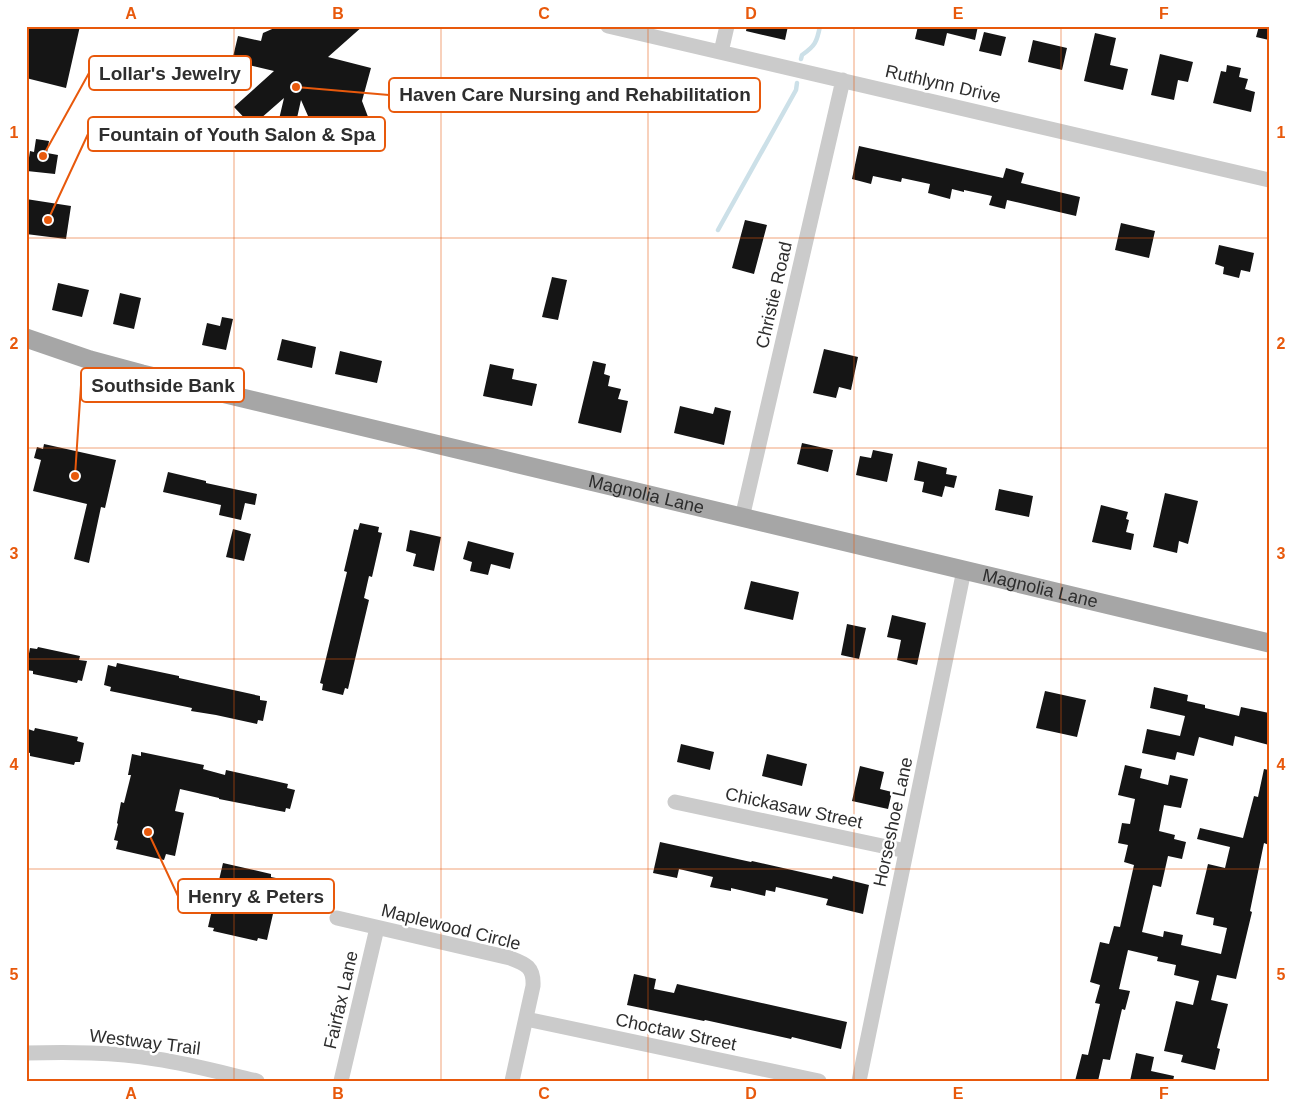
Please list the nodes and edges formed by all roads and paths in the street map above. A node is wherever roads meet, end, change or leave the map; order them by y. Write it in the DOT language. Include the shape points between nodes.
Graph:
graph roads {
  1 [pos="608,26"];
  2 [pos="727,26"];
  3 [pos="721,52"];
  4 [pos="843,80"];
  5 [pos="1269,180"];
  6 [pos="26,338"];
  7 [pos="742,518"];
  8 [pos="964,570"];
  9 [pos="1269,643"];
  10 [pos="675,802"];
  11 [pos="906,851"];
  12 [pos="337,918"];
  13 [pos="377,928"];
  14 [pos="526,1019"];
  15 [pos="26,1053"];
  16 [pos="257,1081"];
  17 [pos="341,1081"];
  18 [pos="512,1081"];
  19 [pos="819,1081"];
  20 [pos="859,1081"];
  1 -- 3 [label="street, Ruthlynn Drive"];
  2 -- 3 [label="street"];
  3 -- 4 [label="street, Ruthlynn Drive"];
  4 -- 5 [label="street, Ruthlynn Drive"];
  4 -- 7 [label="street, Christie Road"];
  6 -- 7 [label="main road, Magnolia Lane" via="142,374"];
  7 -- 8 [label="main road, Magnolia Lane"];
  8 -- 9 [label="main road, Magnolia Lane"];
  8 -- 11 [label="street, Horseshoe Lane"];
  10 -- 11 [label="street, Chickasaw Street"];
  11 -- 20 [label="street, Horseshoe Lane"];
  12 -- 13 [label="street, Maplewood Circle"];
  13 -- 14 [label="street, Maplewood Circle" via="510,958 527,966 533,986"];
  13 -- 17 [label="street, Fairfax Lane"];
  14 -- 18 [label="street, Maplewood Circle"];
  14 -- 19 [label="street, Choctaw Street"];
  15 -- 16 [label="street, Westway Trail" via="126,1055 180,1063"];
}
